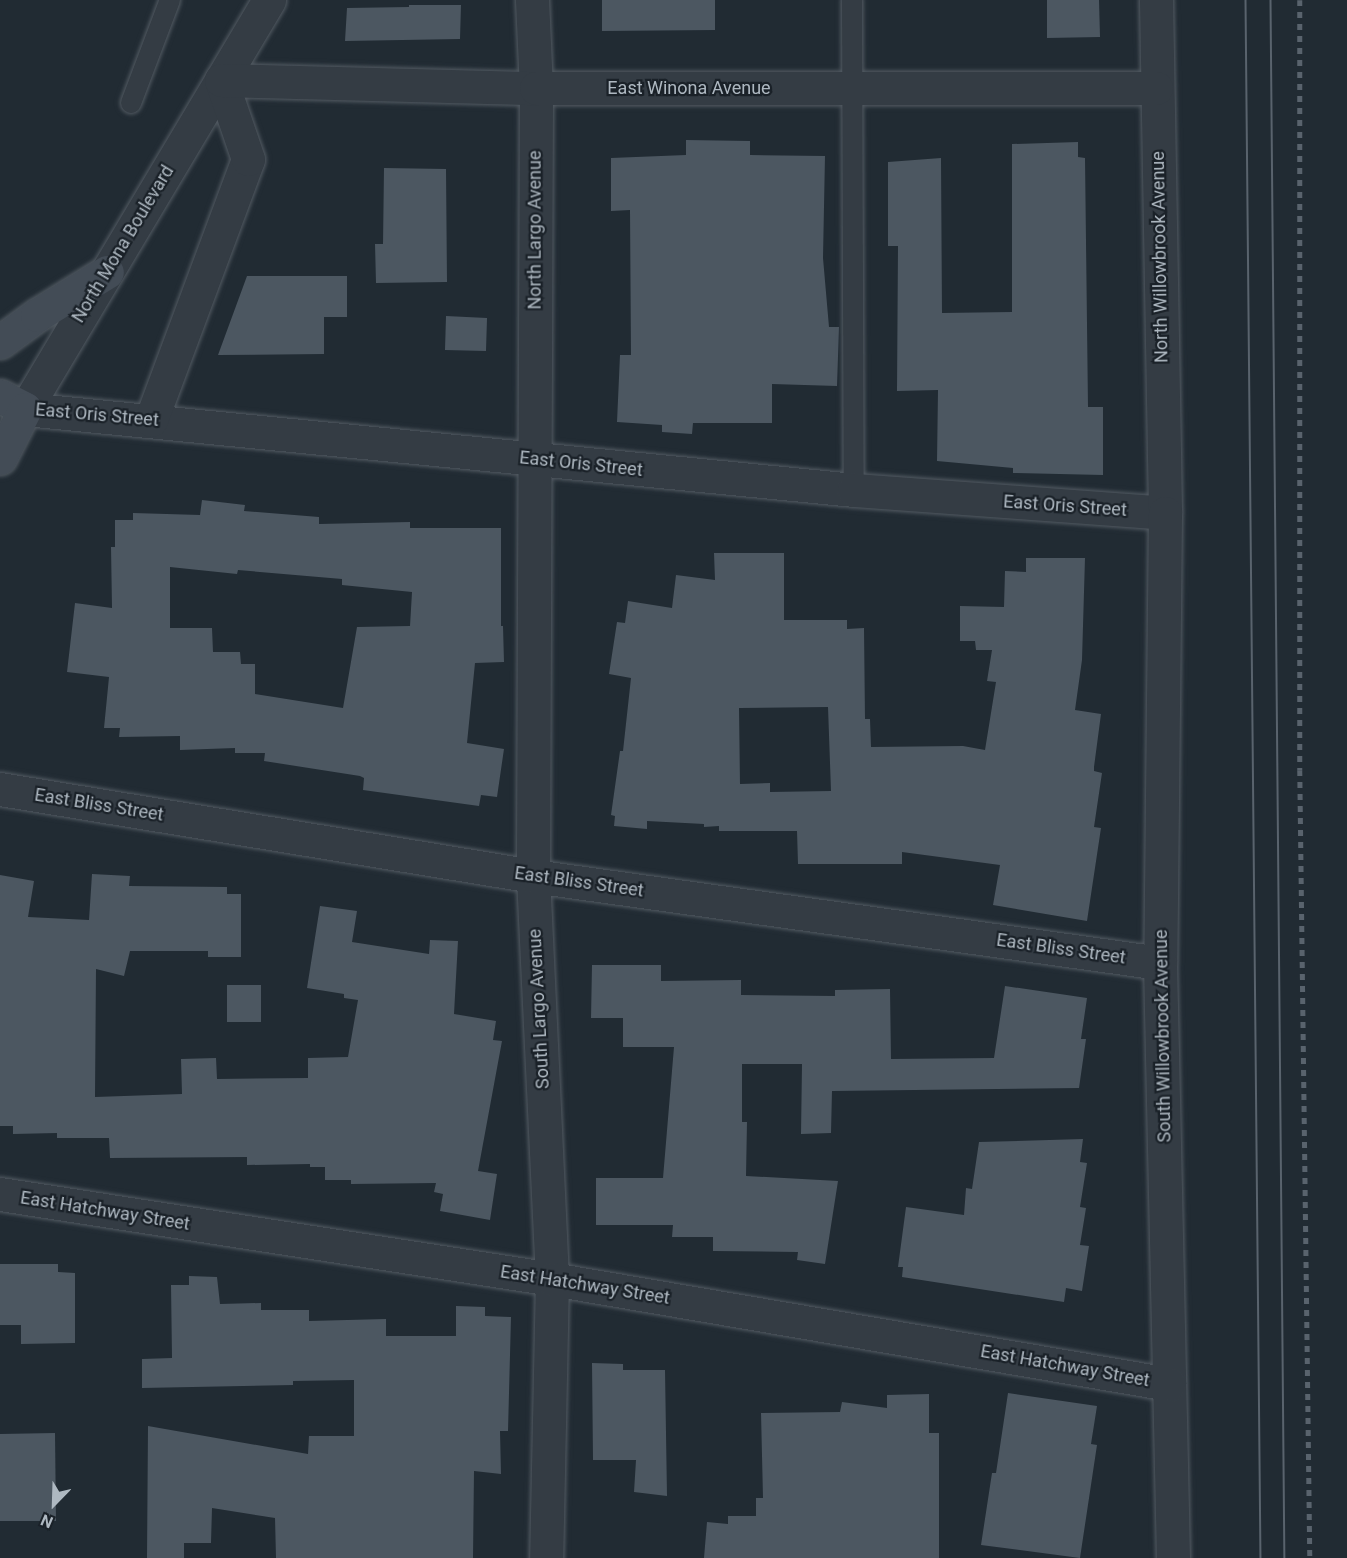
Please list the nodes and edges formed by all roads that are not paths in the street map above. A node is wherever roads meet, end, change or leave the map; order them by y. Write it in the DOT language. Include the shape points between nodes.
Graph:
graph roads {
  1 [pos="170,0"];
  2 [pos="269,0"];
  3 [pos="532,0"];
  4 [pos="852,0"];
  5 [pos="1156,0"];
  6 [pos="221,80"];
  7 [pos="536,88"];
  8 [pos="854,88"];
  9 [pos="1156,88"];
  10 [pos="131,103"];
  11 [pos="107,272"];
  12 [pos="0,342"];
  13 [pos="13,402"];
  14 [pos="151,420"];
  15 [pos="0,459"];
  16 [pos="534,459"];
  17 [pos="854,490"];
  18 [pos="1165,513"];
  19 [pos="0,789"];
  20 [pos="533,876"];
  21 [pos="1160,963"];
  22 [pos="0,1194"];
  23 [pos="552,1279"];
  24 [pos="1169,1384"];
  25 [pos="546,1558"];
  26 [pos="1173,1558"];
  1 -- 10 [label="lane"];
  2 -- 6 [label="street, North Mona Boulevard"];
  3 -- 7 [label="street, North Largo Avenue"];
  4 -- 8 [label="lane"];
  5 -- 9 [label="street, North Willowbrook Avenue"];
  6 -- 7 [label="street, East Winona Avenue"];
  6 -- 11 [label="street, North Mona Boulevard"];
  6 -- 14 [label="street" via="248,159"];
  7 -- 8 [label="street, East Winona Avenue"];
  7 -- 16 [label="street, North Largo Avenue"];
  8 -- 9 [label="street, East Winona Avenue"];
  8 -- 17 [label="lane"];
  9 -- 18 [label="street, North Willowbrook Avenue"];
  11 -- 12 [label="street"];
  11 -- 13 [label="street, North Mona Boulevard"];
  13 -- 14 [label="street, East Oris Street"];
  13 -- 15 [label="street"];
  14 -- 16 [label="street, East Oris Street"];
  16 -- 17 [label="street, East Oris Street"];
  16 -- 20 [label="street, South Largo Avenue"];
  17 -- 18 [label="street, East Oris Street"];
  18 -- 21 [label="street, South Willowbrook Avenue"];
  19 -- 20 [label="street, East Bliss Street"];
  20 -- 21 [label="street, East Bliss Street"];
  20 -- 23 [label="street, South Largo Avenue"];
  21 -- 24 [label="street, South Willowbrook Avenue"];
  22 -- 23 [label="street, East Hatchway Street"];
  23 -- 24 [label="street, East Hatchway Street"];
  23 -- 25 [label="street, South Largo Avenue"];
  24 -- 26 [label="street, South Willowbrook Avenue"];
}
